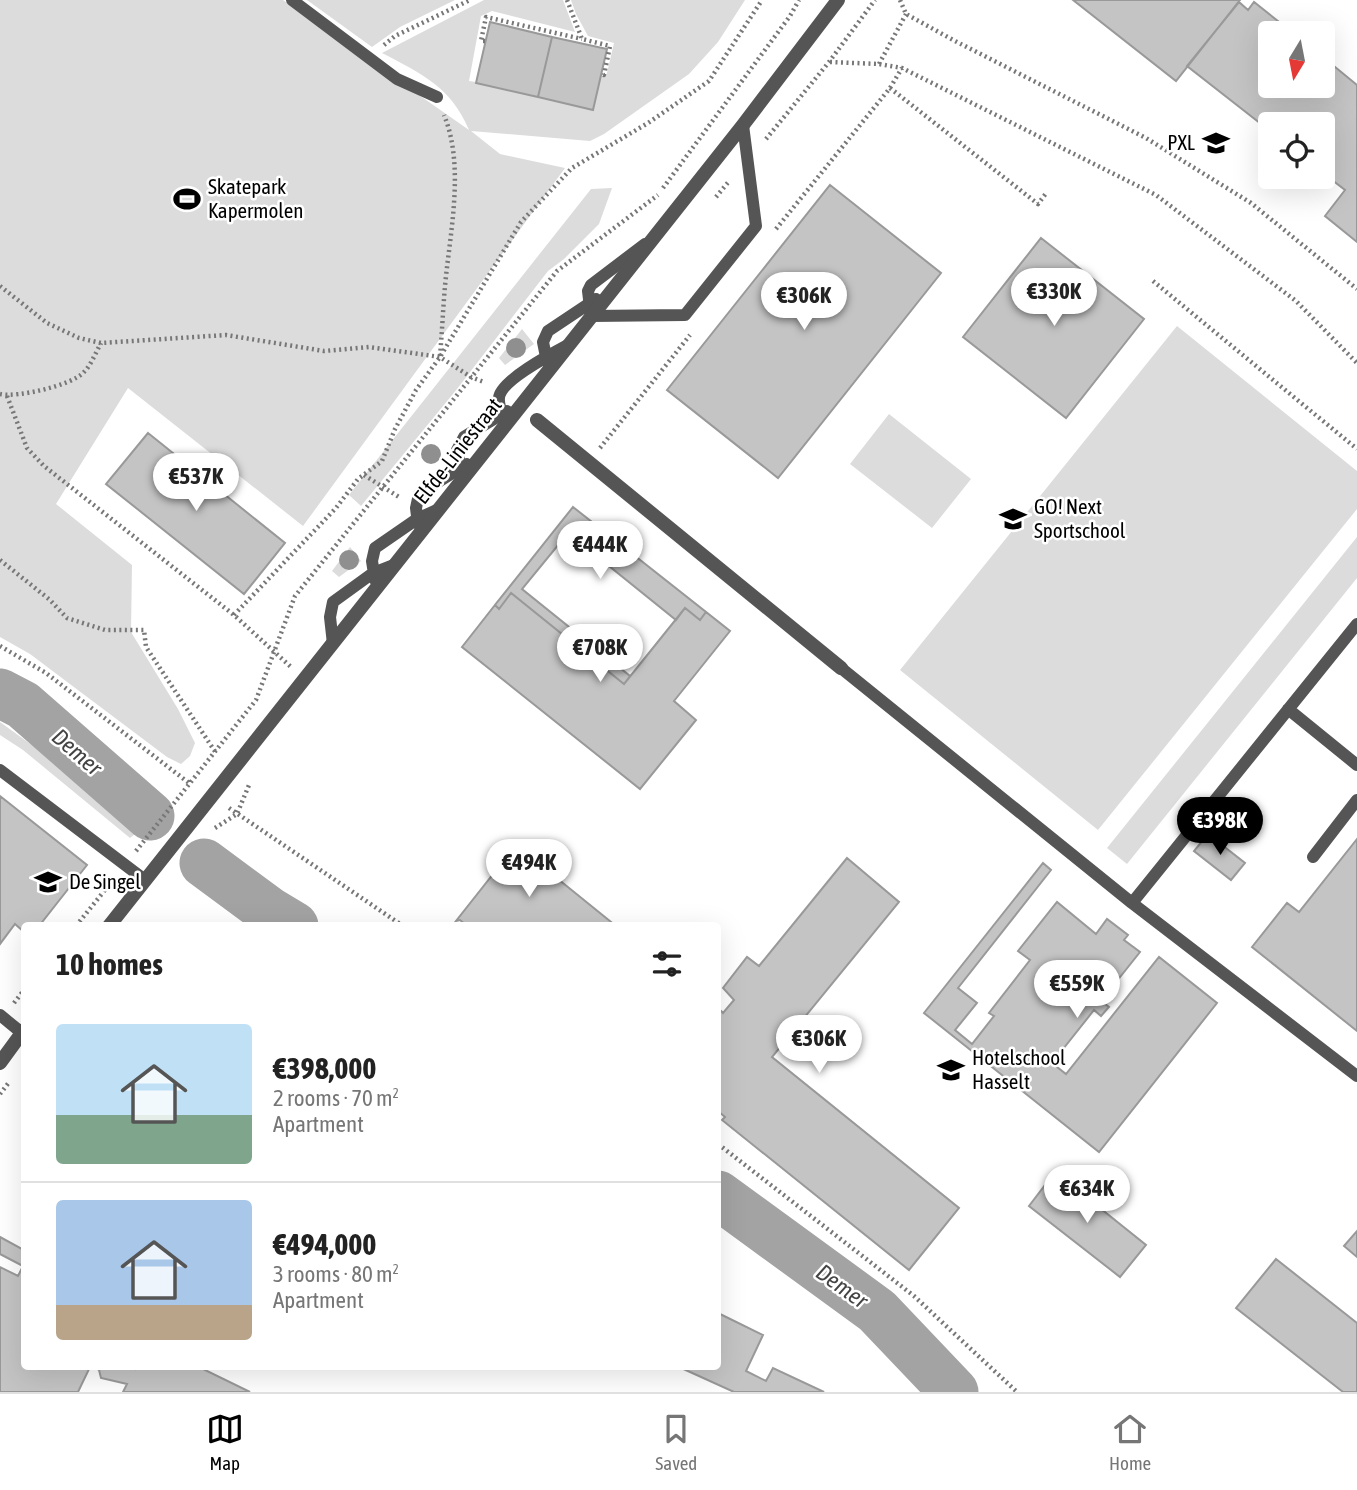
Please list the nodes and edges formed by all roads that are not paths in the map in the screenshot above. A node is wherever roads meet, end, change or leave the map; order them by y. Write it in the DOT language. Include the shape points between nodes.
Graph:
graph roads {
  1 [pos="292,0"];
  2 [pos="838,0"];
  3 [pos="437,97"];
  4 [pos="743,125"];
  5 [pos="654,236"];
  6 [pos="590,309"];
  7 [pos="547,364"];
  8 [pos="504,419"];
  9 [pos="537,420"];
  10 [pos="461,474"];
  11 [pos="439,509"];
  12 [pos="416,519"];
  13 [pos="419,534"];
  14 [pos="375,581"];
  15 [pos="1357,624"];
  16 [pos="333,644"];
  17 [pos="841,668"];
  18 [pos="1288,709"];
  19 [pos="1357,765"];
  20 [pos="0,769"];
  21 [pos="1357,800"];
  22 [pos="1313,857"];
  23 [pos="145,880"];
  24 [pos="1132,903"];
  25 [pos="111,922"];
  26 [pos="0,1015"];
  27 [pos="21,1031"];
  28 [pos="21,1035"];
  29 [pos="0,1063"];
  30 [pos="1357,1076"];
  1 -- 3 [label="lane" via="397,79"];
  2 -- 4 [label="street, Elfde-Liniestraat"];
  4 -- 5 [label="street, Elfde-Liniestraat"];
  4 -- 6 [label="lane" via="756,226 685,315"];
  5 -- 6 [label="street, Elfde-Liniestraat"];
  5 -- 6 [label="lane" via="591,285"];
  6 -- 7 [label="street, Elfde-Liniestraat" via="568,345"];
  6 -- 7 [label="lane" via="548,331 543,342"];
  7 -- 8 [label="street, Elfde-Liniestraat" via="525,400"];
  7 -- 8 [label="lane" via="504,386 499,398"];
  8 -- 10 [label="street, Elfde-Liniestraat" via="482,455"];
  8 -- 10 [label="lane" via="464,436 457,450"];
  9 -- 17 [label="street"];
  10 -- 11 [label="street, Elfde-Liniestraat"];
  10 -- 12 [label="lane" via="419,494"];
  11 -- 12 [label="lane"];
  11 -- 13 [label="street, Elfde-Liniestraat"];
  12 -- 13 [label="lane"];
  12 -- 14 [label="lane" via="375,548"];
  13 -- 14 [label="street, Elfde-Liniestraat" via="396,564"];
  14 -- 16 [label="street, Elfde-Liniestraat"];
  14 -- 16 [label="lane" via="332,602"];
  15 -- 18 [label="lane"];
  16 -- 23 [label="street, Elfde-Liniestraat"];
  17 -- 24 [label="lane"];
  18 -- 19 [label="lane"];
  18 -- 24 [label="lane"];
  20 -- 23 [label="lane"];
  21 -- 22 [label="lane"];
  23 -- 25 [label="street, Elfde-Liniestraat"];
  24 -- 30 [label="lane"];
  26 -- 27 [label="lane"];
  28 -- 29 [label="street"];
}
